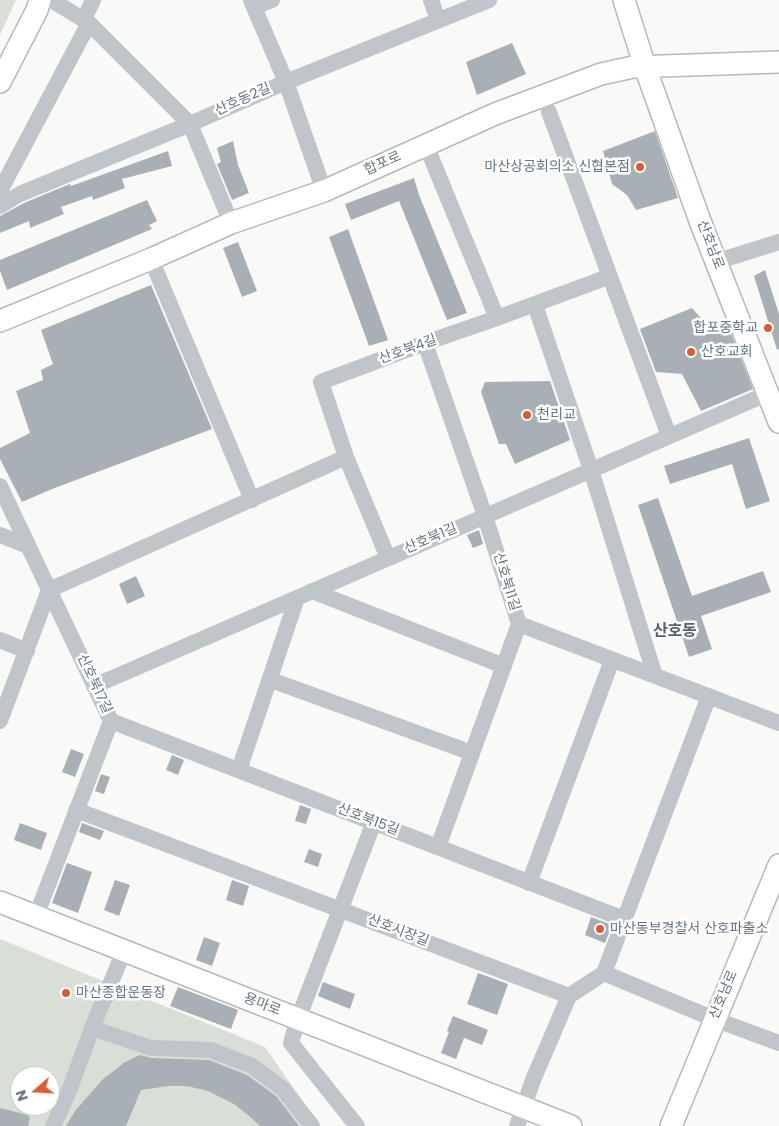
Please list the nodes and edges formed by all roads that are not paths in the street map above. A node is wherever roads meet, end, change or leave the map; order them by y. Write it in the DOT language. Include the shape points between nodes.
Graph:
graph roads {
  1 [pos="93,0"];
  2 [pos="272,0"];
  3 [pos="432,0"];
  4 [pos="489,0"];
  5 [pos="624,0"];
  6 [pos="46,3"];
  7 [pos="253,4"];
  8 [pos="438,20"];
  9 [pos="86,21"];
  10 [pos="779,62"];
  11 [pos="645,67"];
  12 [pos="0,82"];
  13 [pos="286,82"];
  14 [pos="549,112"];
  15 [pos="190,124"];
  16 [pos="426,145"];
  17 [pos="324,190"];
  18 [pos="0,191"];
  19 [pos="0,206"];
  20 [pos="231,223"];
  21 [pos="779,242"];
  22 [pos="151,259"];
  23 [pos="716,262"];
  24 [pos="608,276"];
  25 [pos="535,305"];
  26 [pos="497,318"];
  27 [pos="0,321"];
  28 [pos="425,343"];
  29 [pos="769,393"];
  30 [pos="779,422"];
  31 [pos="669,436"];
  32 [pos="346,457"];
  33 [pos="591,470"];
  34 [pos="0,486"];
  35 [pos="252,500"];
  36 [pos="485,516"];
  37 [pos="0,535"];
  38 [pos="28,546"];
  39 [pos="388,558"];
  40 [pos="49,590"];
  41 [pos="305,594"];
  42 [pos="519,624"];
  43 [pos="0,640"];
  44 [pos="27,650"];
  45 [pos="612,660"];
  46 [pos="504,666"];
  47 [pos="655,676"];
  48 [pos="271,680"];
  49 [pos="94,686"];
  50 [pos="709,696"];
  51 [pos="111,721"];
  52 [pos="0,722"];
  53 [pos="779,723"];
  54 [pos="472,753"];
  55 [pos="239,770"];
  56 [pos="76,810"];
  57 [pos="374,822"];
  58 [pos="438,848"];
  59 [pos="779,865"];
  60 [pos="529,883"];
  61 [pos="0,902"];
  62 [pos="341,910"];
  63 [pos="36,916"];
  64 [pos="624,920"];
  65 [pos="124,951"];
  66 [pos="604,973"];
  67 [pos="569,996"];
  68 [pos="298,1019"];
  69 [pos="714,1019"];
  70 [pos="92,1028"];
  71 [pos="779,1043"];
  72 [pos="521,1117"];
  73 [pos="53,1126"];
  74 [pos="312,1126"];
  75 [pos="357,1126"];
  76 [pos="571,1126"];
  77 [pos="671,1126"];
  1 -- 9 [label="street"];
  2 -- 7 [label="street"];
  3 -- 8 [label="street"];
  4 -- 8 [label="street, 산호동2길"];
  5 -- 11 [label="main road, 산호남로"];
  6 -- 9 [label="street"];
  6 -- 12 [label="main road"];
  7 -- 13 [label="street"];
  8 -- 13 [label="street, 산호동2길"];
  9 -- 15 [label="street"];
  9 -- 18 [label="street"];
  10 -- 11 [label="main road, 합포로"];
  11 -- 16 [label="main road, 합포로" via="601,74 495,114"];
  11 -- 23 [label="main road, 산호남로"];
  13 -- 15 [label="street, 산호동2길"];
  13 -- 17 [label="street"];
  14 -- 24 [label="street"];
  15 -- 19 [label="street, 산호동2길" via="20,194"];
  15 -- 20 [label="street"];
  16 -- 17 [label="main road, 합포로"];
  16 -- 26 [label="street"];
  17 -- 20 [label="main road, 합포로"];
  20 -- 22 [label="main road, 합포로"];
  21 -- 23 [label="street"];
  22 -- 27 [label="main road, 합포로"];
  22 -- 35 [label="street"];
  23 -- 29 [label="main road, 산호남로"];
  24 -- 25 [label="street, 산호북4길"];
  24 -- 31 [label="street"];
  25 -- 26 [label="street, 산호북4길"];
  25 -- 33 [label="street"];
  26 -- 28 [label="street, 산호북4길"];
  28 -- 32 [label="street, 산호북4길" via="321,382"];
  28 -- 36 [label="street, 산호북11길"];
  29 -- 30 [label="main road, 산호남로"];
  29 -- 31 [label="street, 산호북1길"];
  31 -- 33 [label="street, 산호북1길"];
  32 -- 35 [label="street"];
  32 -- 39 [label="street, 산호북4길"];
  33 -- 36 [label="street, 산호북1길"];
  33 -- 47 [label="street"];
  34 -- 38 [label="street, 산호북17길"];
  35 -- 40 [label="street"];
  36 -- 39 [label="street, 산호북1길"];
  36 -- 42 [label="street, 산호북11길"];
  37 -- 38 [label="street"];
  38 -- 40 [label="street, 산호북17길"];
  39 -- 41 [label="street, 산호북1길"];
  40 -- 44 [label="street"];
  40 -- 49 [label="street, 산호북17길"];
  41 -- 46 [label="street"];
  41 -- 48 [label="street"];
  41 -- 49 [label="street, 산호북1길"];
  42 -- 45 [label="street"];
  42 -- 46 [label="street, 산호북11길"];
  43 -- 44 [label="street"];
  44 -- 52 [label="street"];
  45 -- 47 [label="street"];
  45 -- 60 [label="street"];
  46 -- 54 [label="street, 산호북11길"];
  47 -- 50 [label="street"];
  48 -- 54 [label="street"];
  48 -- 55 [label="street"];
  49 -- 51 [label="street, 산호북17길"];
  50 -- 53 [label="street"];
  50 -- 64 [label="street"];
  51 -- 55 [label="street, 산호북15길"];
  51 -- 56 [label="street, 산호북17길"];
  54 -- 58 [label="street, 산호북11길"];
  55 -- 57 [label="street, 산호북15길"];
  56 -- 62 [label="street, 산호시장길"];
  56 -- 63 [label="street, 산호북17길"];
  57 -- 58 [label="street, 산호북15길"];
  57 -- 62 [label="street"];
  58 -- 60 [label="street, 산호북15길"];
  59 -- 69 [label="main road, 산호남로"];
  60 -- 64 [label="street, 산호북15길"];
  61 -- 63 [label="main road, 용마로"];
  62 -- 67 [label="street, 산호시장길"];
  62 -- 68 [label="street"];
  63 -- 65 [label="main road, 용마로"];
  64 -- 66 [label="street"];
  65 -- 68 [label="main road, 용마로"];
  65 -- 70 [label="street"];
  66 -- 67 [label="street"];
  66 -- 69 [label="street"];
  67 -- 72 [label="street"];
  68 -- 72 [label="main road, 용마로"];
  68 -- 75 [label="street" via="291,1043"];
  69 -- 71 [label="street"];
  69 -- 77 [label="main road, 산호남로"];
  70 -- 73 [label="street"];
  70 -- 74 [label="street" via="151,1048 211,1050 252,1066 283,1090"];
  72 -- 76 [label="main road, 용마로"];
}
